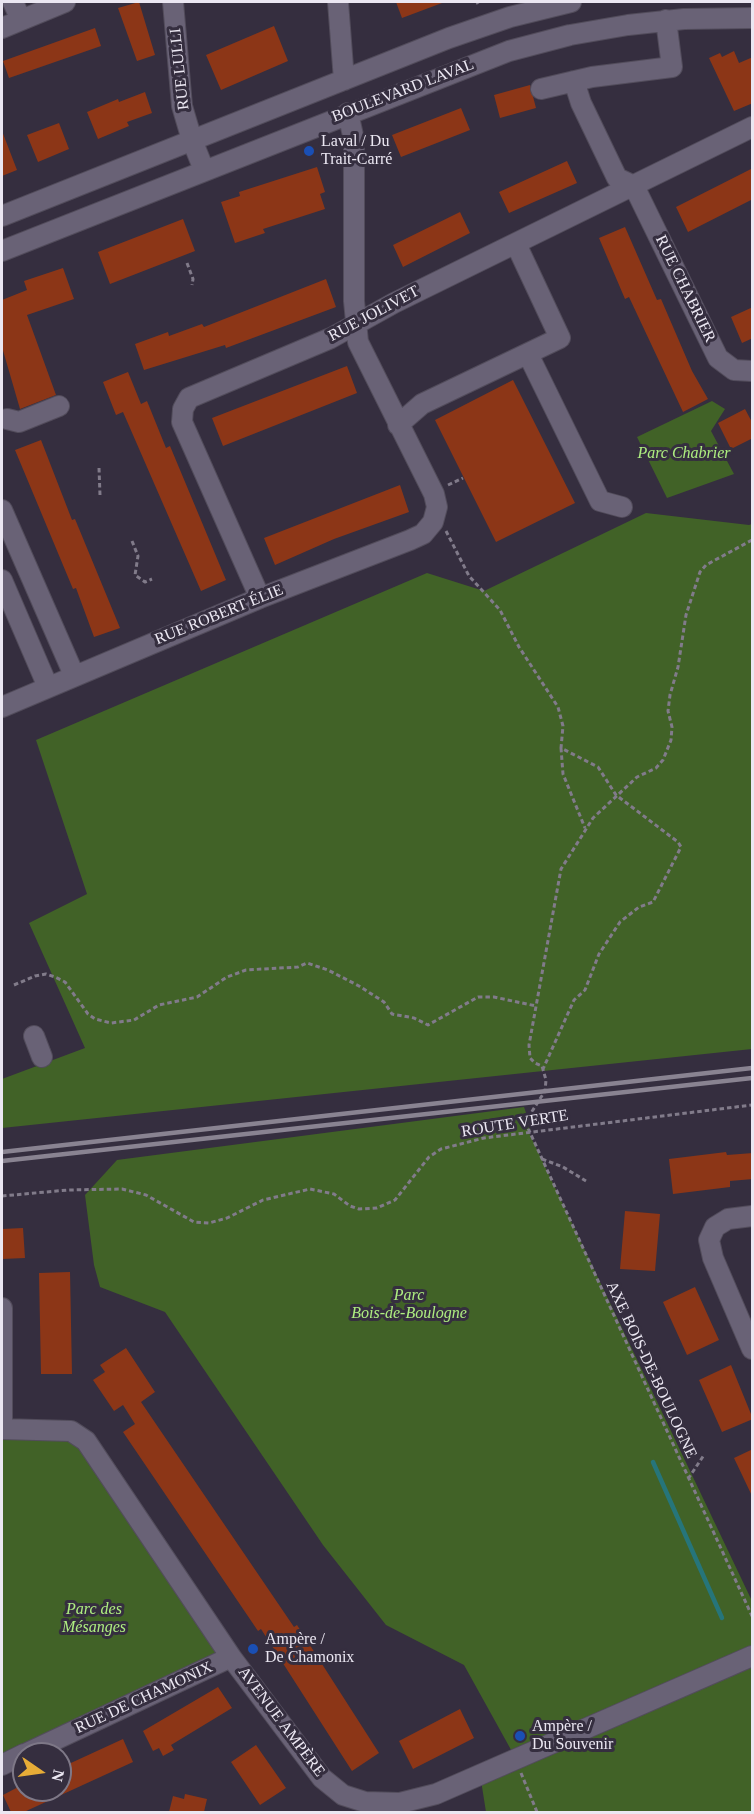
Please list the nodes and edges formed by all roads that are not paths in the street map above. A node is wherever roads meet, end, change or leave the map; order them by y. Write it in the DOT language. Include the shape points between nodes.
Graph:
graph roads {
  1 [pos="13,2"];
  2 [pos="65,2"];
  3 [pos="173,2"];
  4 [pos="339,2"];
  5 [pos="571,2"];
  6 [pos="753,18"];
  7 [pos="21,20"];
  8 [pos="666,20"];
  9 [pos="2,28"];
  10 [pos="344,80"];
  11 [pos="574,81"];
  12 [pos="541,89"];
  13 [pos="348,113"];
  14 [pos="753,127"];
  15 [pos="192,140"];
  16 [pos="204,170"];
  17 [pos="634,186"];
  18 [pos="2,216"];
  19 [pos="516,244"];
  20 [pos="2,251"];
  21 [pos="355,324"];
  22 [pos="528,354"];
  23 [pos="753,371"];
  24 [pos="59,406"];
  25 [pos="3,415"];
  26 [pos="398,425"];
  27 [pos="622,507"];
  28 [pos="2,510"];
  29 [pos="2,580"];
  30 [pos="260,598"];
  31 [pos="74,675"];
  32 [pos="48,687"];
  33 [pos="2,706"];
  34 [pos="34,1036"];
  35 [pos="42,1057"];
  36 [pos="753,1216"];
  37 [pos="2,1308"];
  38 [pos="753,1349"];
  39 [pos="2,1429"];
  40 [pos="753,1656"];
  41 [pos="231,1657"];
  42 [pos="50,1742"];
  1 -- 7 [label="street"];
  2 -- 7 [label="street"];
  3 -- 15 [label="street, RUE LULLI" via="180,95"];
  4 -- 10 [label="street"];
  5 -- 10 [label="street, BOULEVARD LAVAL" via="476,28"];
  6 -- 8 [label="street, BOULEVARD LAVAL"];
  7 -- 9 [label="street"];
  8 -- 11 [label="street" via="672,67"];
  8 -- 13 [label="street, BOULEVARD LAVAL" via="579,33 509,51"];
  10 -- 15 [label="street, BOULEVARD LAVAL"];
  11 -- 12 [label="street"];
  11 -- 17 [label="street" via="618,178"];
  13 -- 16 [label="street, BOULEVARD LAVAL"];
  13 -- 21 [label="street" via="354,140"];
  14 -- 17 [label="street, RUE JOLIVET"];
  15 -- 16 [label="street, RUE LULLI"];
  15 -- 18 [label="street, BOULEVARD LAVAL"];
  16 -- 20 [label="street, BOULEVARD LAVAL"];
  17 -- 19 [label="street, RUE JOLIVET"];
  17 -- 23 [label="street, RUE CHABRIER" via="718,358 734,370"];
  19 -- 21 [label="street, RUE JOLIVET"];
  19 -- 22 [label="street" via="560,338"];
  21 -- 26 [label="street" via="360,349"];
  21 -- 30 [label="street, RUE JOLIVET" via="331,338 197,393 183,409 185,430"];
  22 -- 26 [label="street" via="422,404"];
  22 -- 27 [label="street" via="600,501"];
  24 -- 25 [label="street" via="19,422"];
  26 -- 30 [label="street, RUE ROBERT ÉLIE" via="435,498 440,526"];
  28 -- 31 [label="street"];
  29 -- 32 [label="street"];
  30 -- 31 [label="street, RUE ROBERT ÉLIE"];
  31 -- 32 [label="street, RUE ROBERT ÉLIE"];
  32 -- 33 [label="street, RUE ROBERT ÉLIE"];
  34 -- 35 [label="street"];
  36 -- 38 [label="street" via="728,1219 715,1227 709,1240 713,1258"];
  37 -- 39 [label="street, AVENUE AMPÈRE"];
  39 -- 41 [label="street, AVENUE AMPÈRE" via="71,1431 86,1441"];
  40 -- 41 [label="street, AVENUE AMPÈRE" via="436,1794 400,1803 365,1802 343,1795 322,1778"];
  41 -- 42 [label="street, RUE DE CHAMONIX"];
}
